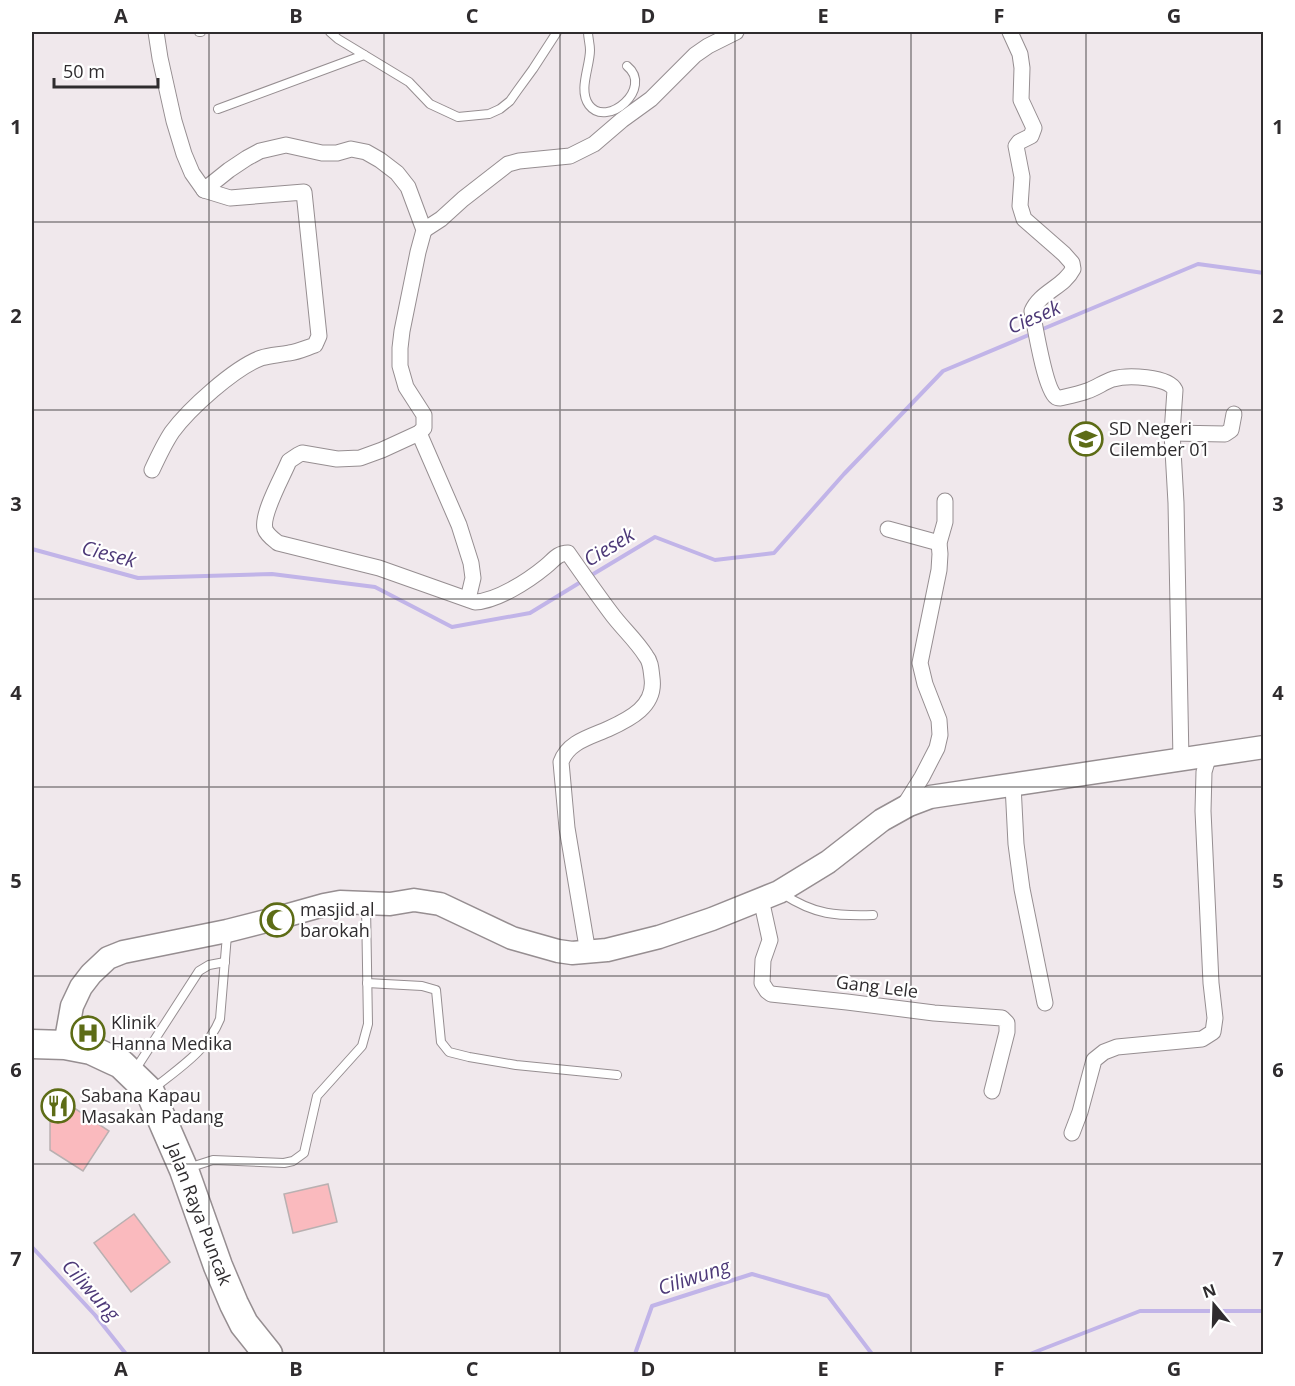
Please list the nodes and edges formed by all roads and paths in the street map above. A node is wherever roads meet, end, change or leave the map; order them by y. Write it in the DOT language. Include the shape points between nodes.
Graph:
graph roads {
  1 [pos="156,32"];
  2 [pos="330,32"];
  3 [pos="557,32"];
  4 [pos="588,32"];
  5 [pos="736,32"];
  6 [pos="1010,32"];
  7 [pos="364,55"];
  8 [pos="627,66"];
  9 [pos="218,109"];
  10 [pos="204,190"];
  11 [pos="424,230"];
  12 [pos="1234,414"];
  13 [pos="419,433"];
  14 [pos="1172,433"];
  15 [pos="152,470"];
  16 [pos="945,501"];
  17 [pos="888,529"];
  18 [pos="939,543"];
  19 [pos="468,599"];
  20 [pos="1263,747"];
  21 [pos="1209,755"];
  22 [pos="1181,760"];
  23 [pos="1013,785"];
  24 [pos="902,808"];
  25 [pos="770,896"];
  26 [pos="366,904"];
  27 [pos="873,915"];
  28 [pos="227,931"];
  29 [pos="588,952"];
  30 [pos="225,962"];
  31 [pos="367,983"];
  32 [pos="1045,1004"];
  33 [pos="32,1044"];
  34 [pos="65,1045"];
  35 [pos="617,1076"];
  36 [pos="141,1083"];
  37 [pos="992,1091"];
  38 [pos="1072,1133"];
  39 [pos="184,1170"];
  40 [pos="268,1354"];
  1 -- 10 [label="street" via="178,132 192,173"];
  2 -- 7 [label="lane"];
  3 -- 7 [label="lane" via="510,101 489,114 475,116 458,117 429,104 409,82"];
  4 -- 8 [label="lane" via="586,101 593,110 604,113 627,101 637,80"];
  5 -- 11 [label="street" via="695,55 651,99 594,144 570,156 508,164"];
  6 -- 14 [label="street" via="1020,54 1022,100 1034,128 1016,146 1022,177 1022,215 1064,254 1073,268 1032,311 1050,387 1057,398 1122,378 1154,379 1173,385"];
  7 -- 9 [label="lane"];
  10 -- 11 [label="street" via="261,151 286,145 322,153 358,150 397,173 408,187"];
  10 -- 15 [label="street" via="230,198 304,192 319,336 315,345 297,352 259,358 207,395 173,430"];
  11 -- 13 [label="street" via="400,348 406,387 424,415 425,425"];
  12 -- 14 [label="street" via="1227,433"];
  13 -- 19 [label="street" via="471,563 473,578"];
  13 -- 19 [label="street" via="360,458 298,455 289,461 265,516 265,527 278,543 379,568"];
  14 -- 22 [label="street"];
  16 -- 18 [label="street"];
  17 -- 18 [label="street"];
  18 -- 24 [label="street" via="939,570 920,663 939,720 940,735 922,777"];
  19 -- 29 [label="street" via="483,601 513,589 558,554 568,553 647,657 653,683 649,700 638,713 620,724 571,747 561,762 567,828"];
  20 -- 21 [label="street"];
  21 -- 22 [label="street"];
  21 -- 38 [label="street" via="1204,772 1203,811 1215,1028 1202,1039 1117,1047 1104,1052 1094,1060"];
  22 -- 23 [label="street"];
  23 -- 24 [label="street" via="937,795"];
  23 -- 32 [label="street" via="1022,889"];
  24 -- 25 [label="street" via="828,862"];
  25 -- 27 [label="lane" via="837,915"];
  25 -- 29 [label="street" via="659,937"];
  25 -- 37 [label="street, Gang Lele" via="768,947 762,972 767,991 1002,1018 1007,1032"];
  26 -- 28 [label="street" via="324,905"];
  26 -- 29 [label="street" via="414,900 440,904 512,938 572,953"];
  26 -- 31 [label="lane"];
  28 -- 30 [label="lane"];
  28 -- 34 [label="street" via="108,958 81,987 72,1006"];
  30 -- 36 [label="lane" via="199,971"];
  30 -- 36 [label="lane" via="216,1029 196,1055"];
  31 -- 35 [label="lane" via="436,990 441,1042 449,1052 516,1065"];
  31 -- 39 [label="lane" via="368,1024 362,1046 316,1096 304,1153 284,1163 213,1160"];
  33 -- 34 [label="highway"];
  34 -- 36 [label="highway" via="91,1050 121,1064"];
  36 -- 39 [label="highway, Jalan Raya Puncak"];
  39 -- 40 [label="highway, Jalan Raya Puncak" via="234,1304"];
}
